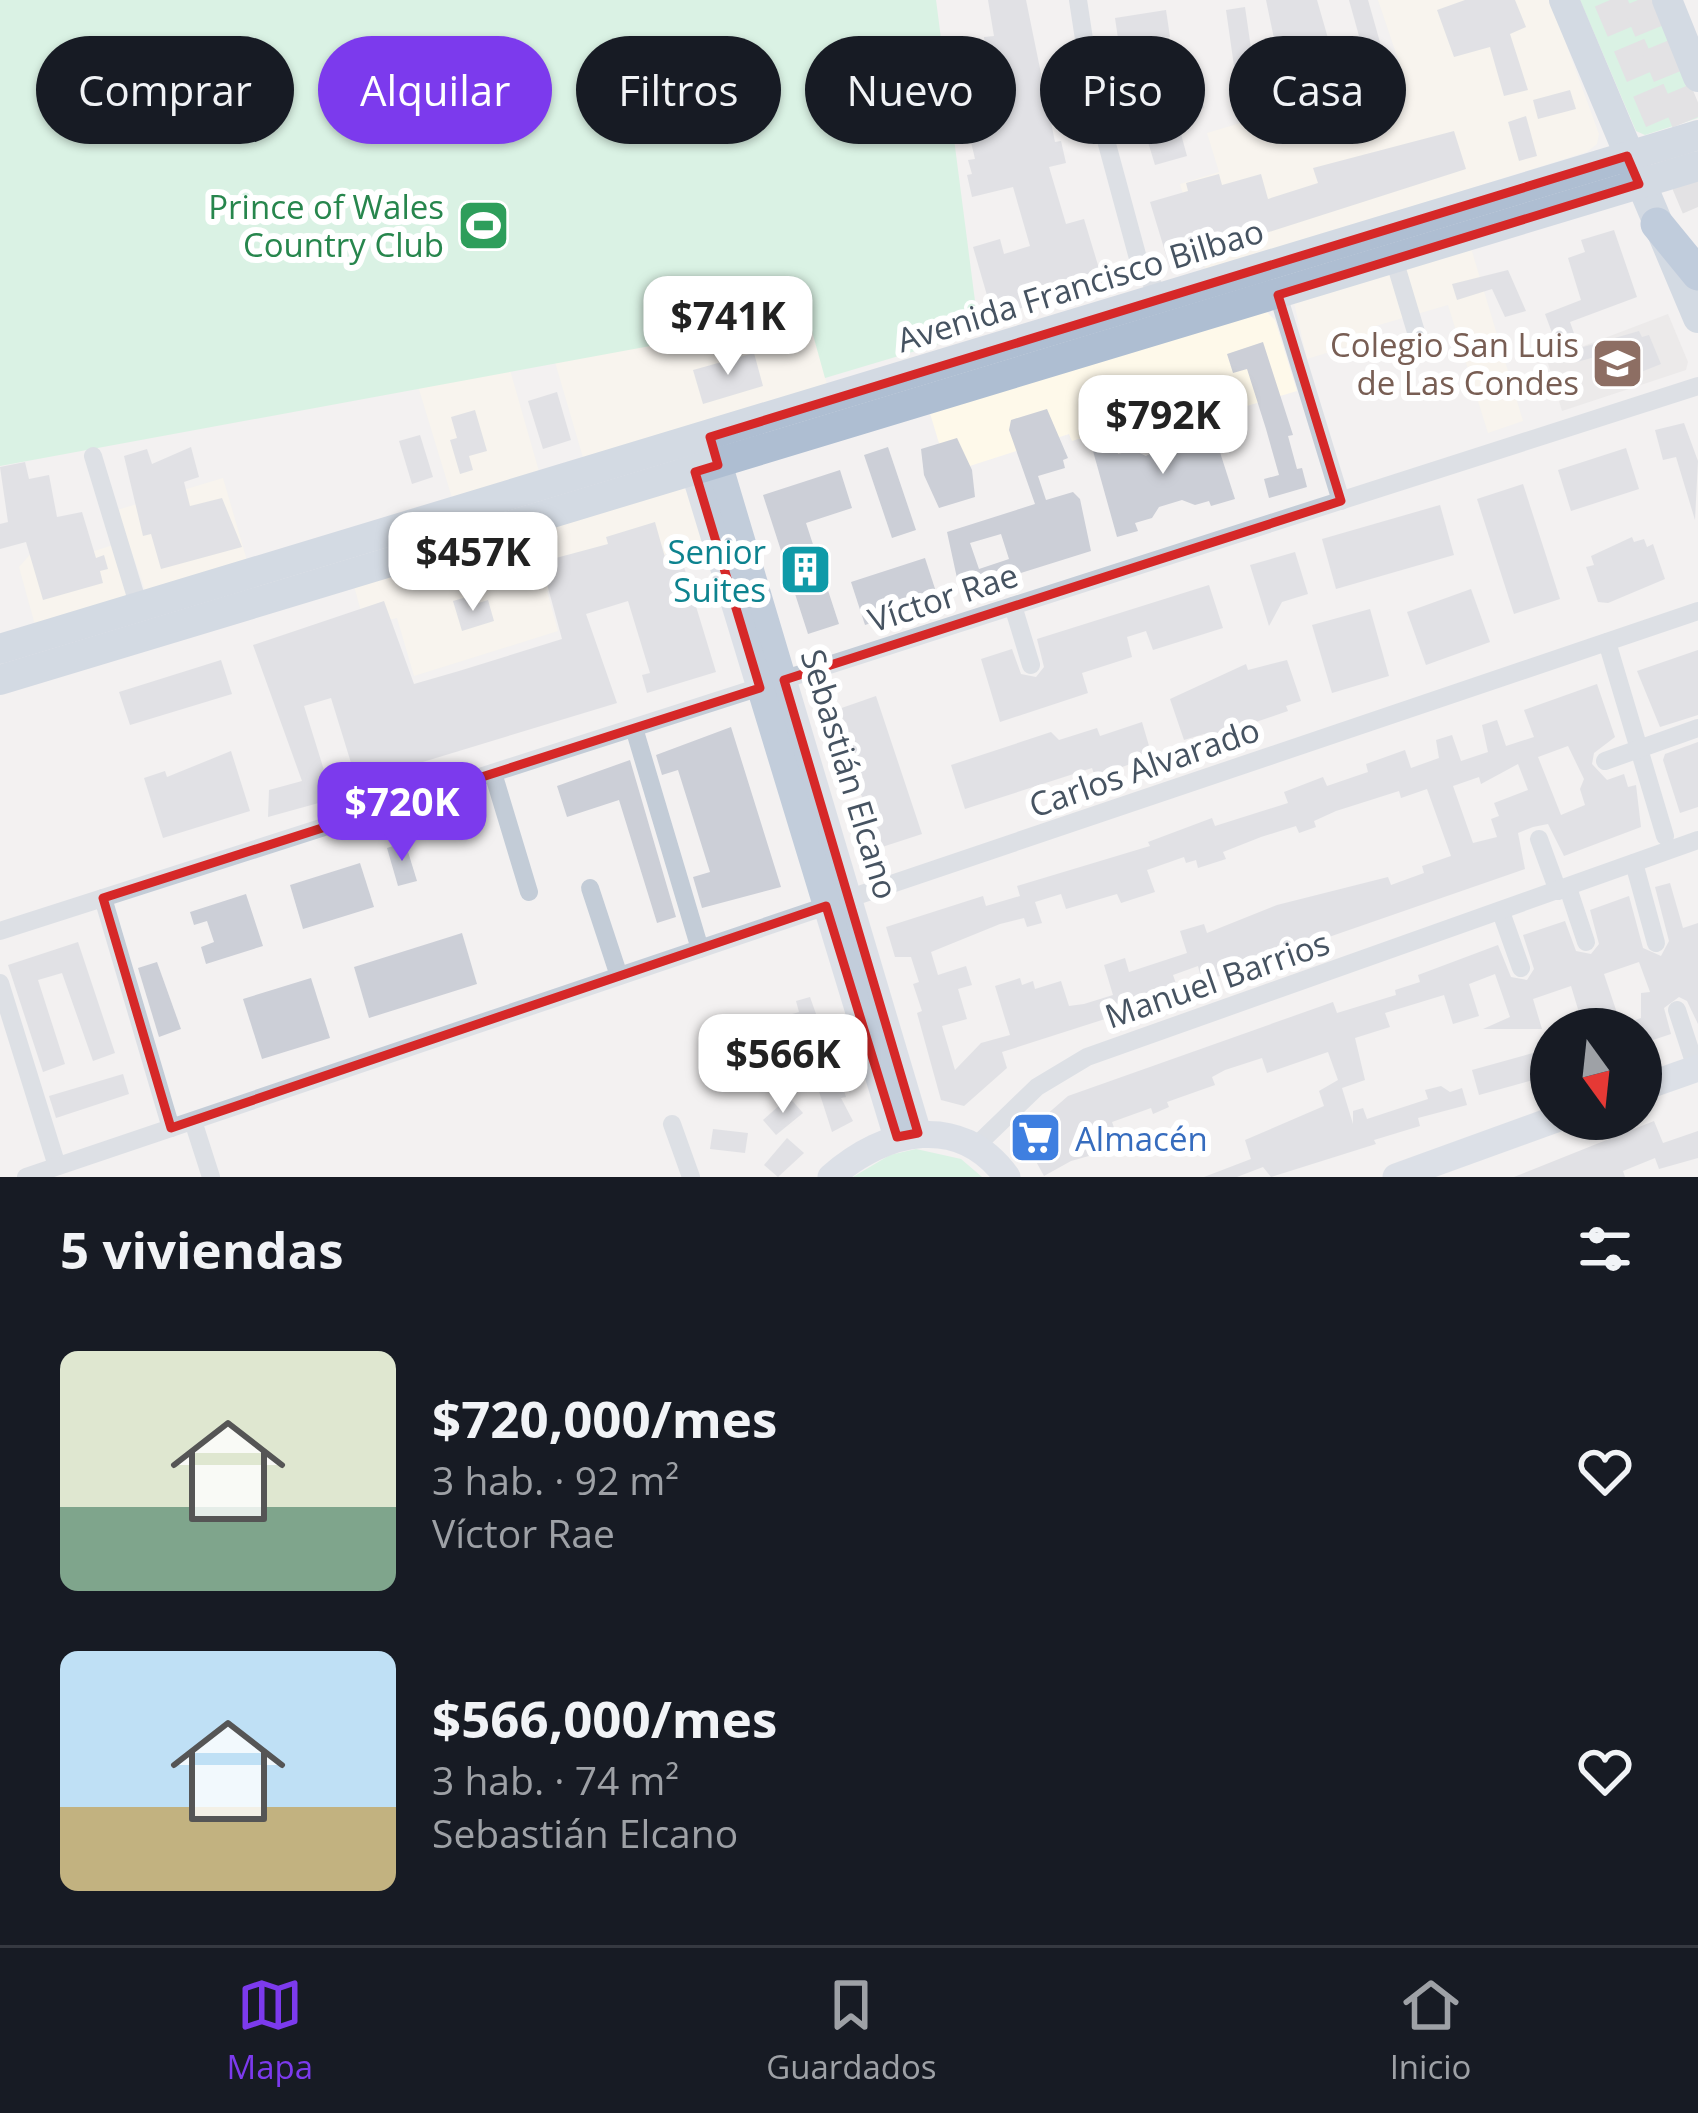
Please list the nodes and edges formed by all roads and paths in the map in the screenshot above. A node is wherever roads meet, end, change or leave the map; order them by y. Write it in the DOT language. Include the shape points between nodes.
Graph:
graph roads {
  1 [pos="1078,0"];
  2 [pos="1564,0"];
  3 [pos="1667,0"];
  4 [pos="1698,77"];
  5 [pos="1698,134"];
  6 [pos="1698,166"];
  7 [pos="1633,170"];
  8 [pos="1657,224"];
  9 [pos="1394,260"];
  10 [pos="1139,262"];
  11 [pos="1698,274"];
  12 [pos="1278,295"];
  13 [pos="1160,297"];
  14 [pos="1122,309"];
  15 [pos="1698,318"];
  16 [pos="1119,344"];
  17 [pos="1422,352"];
  18 [pos="1698,386"];
  19 [pos="702,454"];
  20 [pos="93,456"];
  21 [pos="1341,501"];
  22 [pos="1013,606"];
  23 [pos="139,607"];
  24 [pos="1698,611"];
  25 [pos="1607,642"];
  26 [pos="0,649"];
  27 [pos="1031,665"];
  28 [pos="0,680"];
  29 [pos="772,684"];
  30 [pos="634,728"];
  31 [pos="1698,728"];
  32 [pos="1639,749"];
  33 [pos="1605,761"];
  34 [pos="494,773"];
  35 [pos="1665,836"];
  36 [pos="1539,839"];
  37 [pos="1698,840"];
  38 [pos="1634,863"];
  39 [pos="590,888"];
  40 [pos="1563,890"];
  41 [pos="529,892"];
  42 [pos="103,898"];
  43 [pos="838,902"];
  44 [pos="1501,912"];
  45 [pos="0,931"];
  46 [pos="1586,941"];
  47 [pos="1656,943"];
  48 [pos="700,949"];
  49 [pos="1521,968"];
  50 [pos="619,976"];
  51 [pos="0,982"];
  52 [pos="1677,1010"];
  53 [pos="1697,1068"];
  54 [pos="1662,1080"];
  55 [pos="193,1120"];
  56 [pos="672,1124"];
  57 [pos="171,1128"];
  58 [pos="1530,1128"];
  59 [pos="908,1135"];
  60 [pos="977,1145"];
  61 [pos="58,1166"];
  62 [pos="26,1177"];
  63 [pos="211,1177"];
  64 [pos="691,1177"];
  65 [pos="831,1177"];
  66 [pos="1007,1177"];
  67 [pos="1396,1177"];
  1 -- 10 [label="street" via="1091,86"];
  2 -- 7 [label="main road"];
  3 -- 4 [label="main road"];
  5 -- 7 [label="main road, Avenida Francisco Bilbao"];
  6 -- 7 [label="main road, Avenida Francisco Bilbao"];
  7 -- 8 [label="main road"];
  7 -- 9 [label="main road, Avenida Francisco Bilbao"];
  7 -- 13 [label="main road, Avenida Francisco Bilbao"];
  8 -- 11 [label="highway"];
  8 -- 15 [label="main road"];
  9 -- 12 [label="main road, Avenida Francisco Bilbao"];
  9 -- 17 [label="street"];
  10 -- 13 [label="street"];
  10 -- 14 [label="street"];
  12 -- 16 [label="main road, Avenida Francisco Bilbao"];
  12 -- 21 [label="street"];
  13 -- 14 [label="main road, Avenida Francisco Bilbao"];
  13 -- 16 [label="main road" via="1154,317"];
  14 -- 19 [label="main road, Avenida Francisco Bilbao"];
  16 -- 19 [label="main road, Avenida Francisco Bilbao"];
  18 -- 21 [label="street, Víctor Rae"];
  19 -- 23 [label="main road, Avenida Francisco Bilbao"];
  19 -- 28 [label="main road, Avenida Francisco Bilbao"];
  19 -- 29 [label="street, Sebastián Elcano"];
  20 -- 23 [label="street"];
  21 -- 22 [label="street, Víctor Rae"];
  22 -- 27 [label="street"];
  22 -- 29 [label="street, Víctor Rae"];
  23 -- 26 [label="main road, Avenida Francisco Bilbao"];
  24 -- 25 [label="street, Carlos Alvarado"];
  25 -- 32 [label="street"];
  25 -- 43 [label="street, Carlos Alvarado"];
  29 -- 30 [label="street, Víctor Rae"];
  29 -- 43 [label="street, Sebastián Elcano"];
  30 -- 34 [label="street, Víctor Rae"];
  30 -- 48 [label="street"];
  31 -- 32 [label="street"];
  32 -- 33 [label="street"];
  32 -- 35 [label="street"];
  34 -- 41 [label="street"];
  34 -- 42 [label="street, Víctor Rae"];
  36 -- 40 [label="street"];
  37 -- 38 [label="street, Manuel Barrios"];
  38 -- 40 [label="street, Manuel Barrios"];
  38 -- 47 [label="street"];
  39 -- 50 [label="street"];
  40 -- 44 [label="street, Manuel Barrios"];
  40 -- 46 [label="street"];
  42 -- 45 [label="street, Víctor Rae"];
  42 -- 57 [label="street"];
  43 -- 48 [label="street, Carlos Alvarado"];
  43 -- 59 [label="street, Sebastián Elcano"];
  44 -- 49 [label="street"];
  44 -- 60 [label="street, Manuel Barrios" via="1087,1057 1037,1088"];
  48 -- 50 [label="street, Carlos Alvarado"];
  50 -- 55 [label="street, Carlos Alvarado"];
  51 -- 61 [label="street"];
  52 -- 53 [label="street"];
  53 -- 54 [label="street"];
  55 -- 57 [label="street, Carlos Alvarado"];
  55 -- 63 [label="street"];
  56 -- 64 [label="street"];
  57 -- 61 [label="street, Carlos Alvarado"];
  58 -- 67 [label="street"];
  59 -- 60 [label="street" via="945,1133"];
  59 -- 65 [label="street" via="858,1155"];
  60 -- 66 [label="street"];
  61 -- 62 [label="street, Carlos Alvarado"];
}
